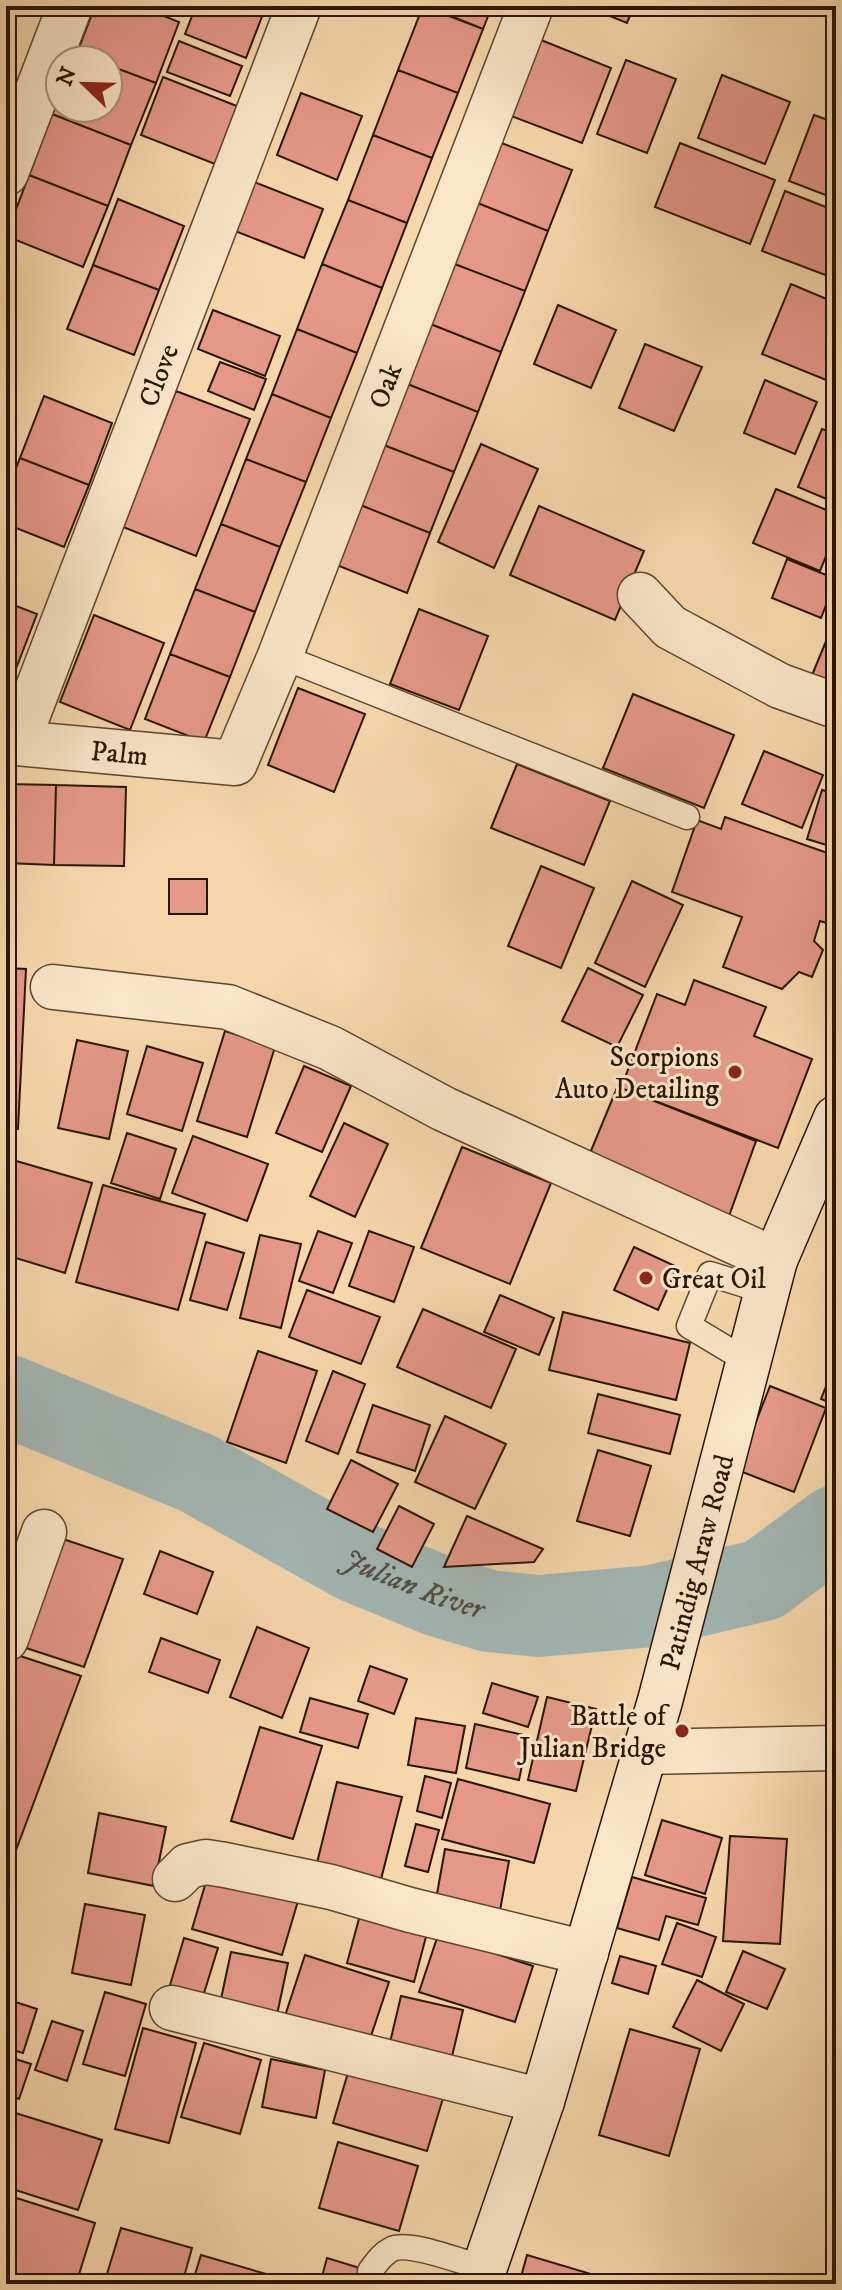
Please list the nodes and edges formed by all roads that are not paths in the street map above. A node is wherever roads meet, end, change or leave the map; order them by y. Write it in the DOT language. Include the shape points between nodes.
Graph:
graph roads {
  1 [pos="70,6"];
  2 [pos="299,6"];
  3 [pos="531,6"];
  4 [pos="6,173"];
  5 [pos="640,595"];
  6 [pos="280,656"];
  7 [pos="836,706"];
  8 [pos="12,743"];
  9 [pos="235,763"];
  10 [pos="687,817"];
  11 [pos="53,987"];
  12 [pos="836,1118"];
  13 [pos="771,1276"];
  14 [pos="749,1362"];
  15 [pos="44,1532"];
  16 [pos="8,1627"];
  17 [pos="836,1748"];
  18 [pos="644,1752"];
  19 [pos="175,1879"];
  20 [pos="586,1953"];
  21 [pos="172,2008"];
  22 [pos="542,2101"];
  23 [pos="370,2271"];
  24 [pos="482,2276"];
  1 -- 4 [label="street"];
  2 -- 8 [label="street, Clove"];
  3 -- 6 [label="street, Oak"];
  5 -- 7 [label="street" via="670,627 780,686"];
  6 -- 9 [label="street, Oak"];
  6 -- 10 [label="lane"];
  8 -- 9 [label="street, Palm"];
  11 -- 13 [label="street" via="228,1007 330,1048"];
  12 -- 13 [label="street, Patindig Araw Road"];
  13 -- 14 [label="street, Patindig Araw Road"];
  13 -- 14 [label="lane" via="710,1274 689,1326"];
  14 -- 18 [label="street, Patindig Araw Road"];
  15 -- 16 [label="street"];
  17 -- 18 [label="street"];
  18 -- 20 [label="street, Patindig Araw Road"];
  19 -- 20 [label="street" via="188,1866 225,1865"];
  20 -- 22 [label="street, Patindig Araw Road"];
  21 -- 22 [label="street"];
  22 -- 24 [label="street, Patindig Araw Road"];
  23 -- 24 [label="lane" via="395,2247 411,2248"];
}
